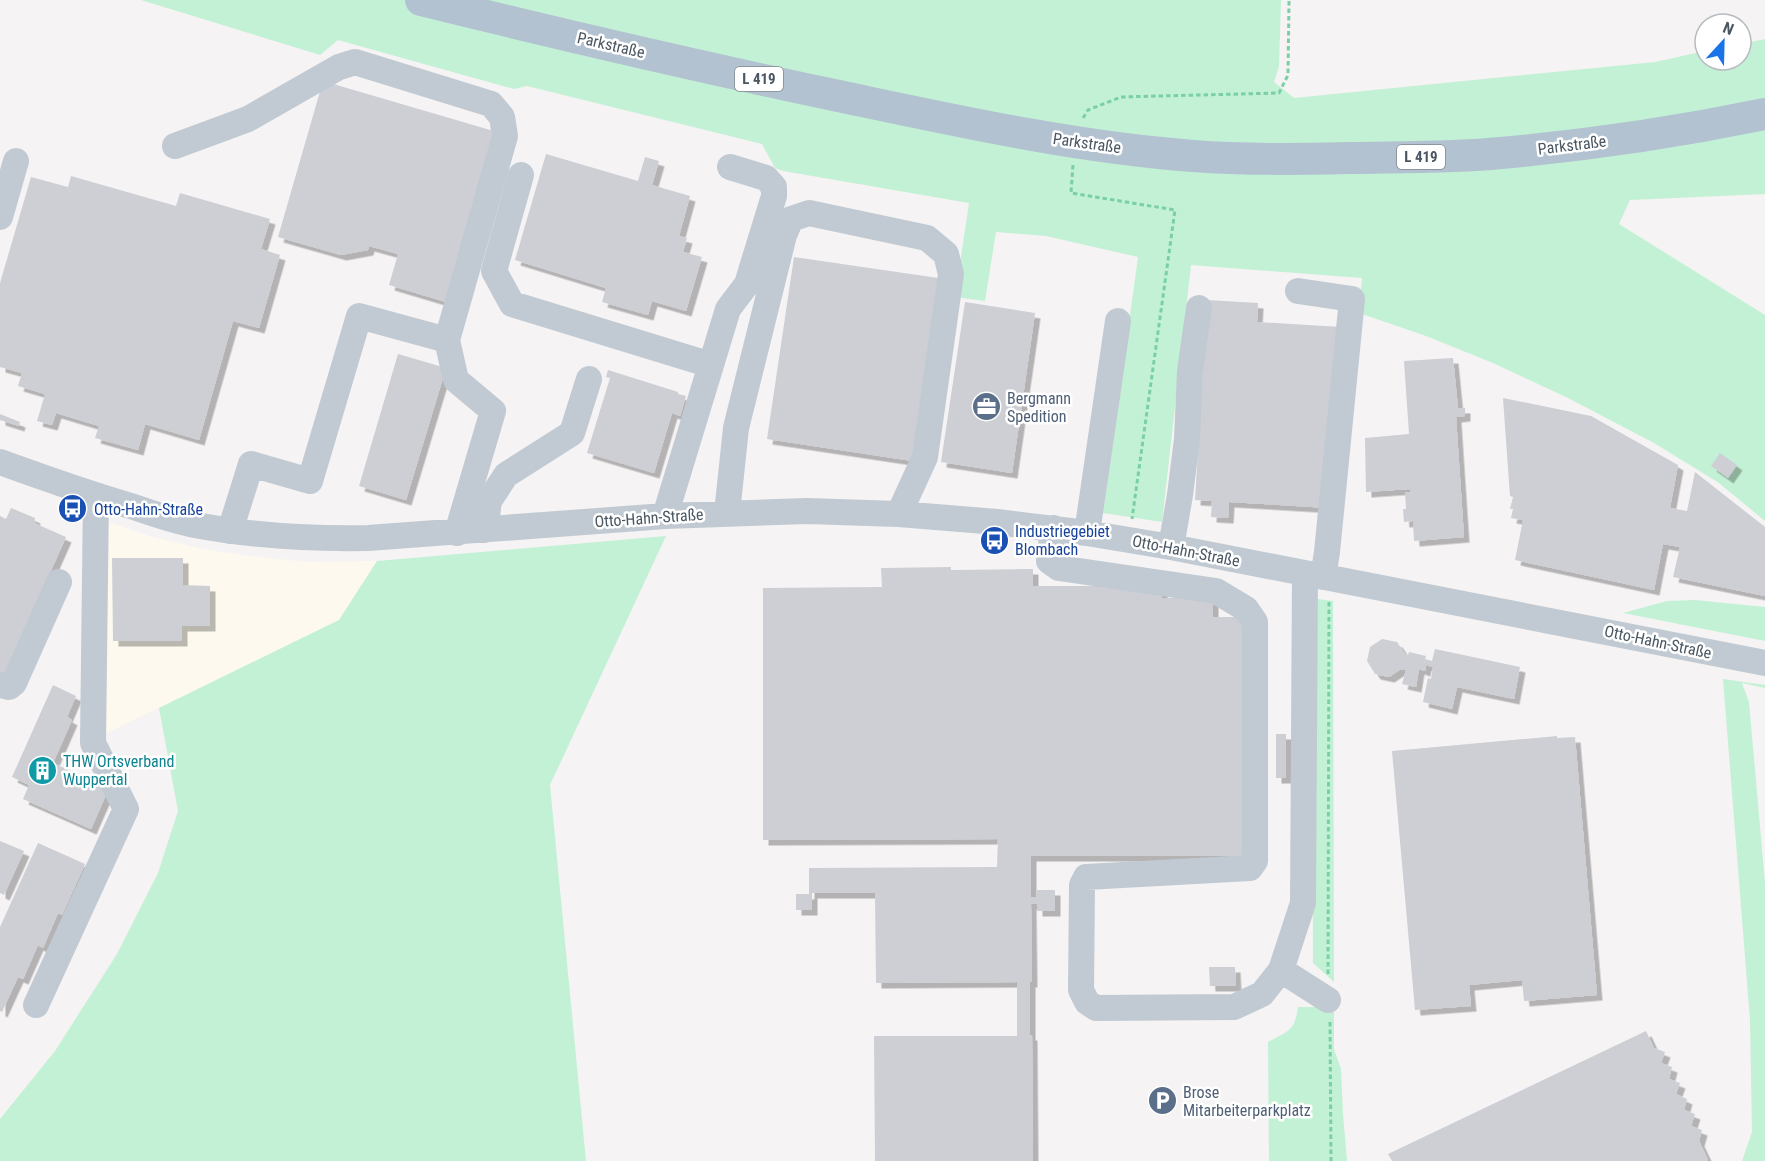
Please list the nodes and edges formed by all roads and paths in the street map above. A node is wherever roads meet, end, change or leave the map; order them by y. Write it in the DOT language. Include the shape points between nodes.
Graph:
graph roads {
  1 [pos="421,0"];
  2 [pos="1289,0"];
  3 [pos="1765,114"];
  4 [pos="1075,142"];
  5 [pos="175,146"];
  6 [pos="16,161"];
  7 [pos="730,166"];
  8 [pos="521,175"];
  9 [pos="0,217"];
  10 [pos="1298,291"];
  11 [pos="1199,308"];
  12 [pos="1118,321"];
  13 [pos="447,340"];
  14 [pos="711,365"];
  15 [pos="589,379"];
  16 [pos="0,462"];
  17 [pos="96,496"];
  18 [pos="727,513"];
  19 [pos="899,514"];
  20 [pos="665,516"];
  21 [pos="1053,528"];
  22 [pos="485,530"];
  23 [pos="230,531"];
  24 [pos="457,533"];
  25 [pos="1087,533"];
  26 [pos="1171,547"];
  27 [pos="1319,576"];
  28 [pos="59,582"];
  29 [pos="1765,663"];
  30 [pos="0,685"];
  31 [pos="1281,970"];
  32 [pos="1328,1000"];
  33 [pos="36,1005"];
  34 [pos="1331,1161"];
  1 -- 4 [label="main road, Parkstraße / L 419" via="761,80"];
  2 -- 4 [label="path" via="1288,75 1279,93 1121,97 1088,110"];
  3 -- 4 [label="main road, Parkstraße / L 419" via="1595,143 1402,158 1193,156"];
  5 -- 13 [label="street" via="248,119 339,67 355,62 491,104 502,117 505,136"];
  6 -- 9 [label="street"];
  7 -- 14 [label="street" via="766,178 774,187 774,196 747,284 728,309"];
  8 -- 14 [label="street" via="494,272 512,304"];
  10 -- 27 [label="street" via="1352,299 1327,552"];
  11 -- 26 [label="street" via="1190,371 1187,439"];
  12 -- 25 [label="street"];
  13 -- 23 [label="street" via="359,316 310,481 251,464"];
  13 -- 24 [label="street" via="456,380 493,411"];
  14 -- 20 [label="street"];
  15 -- 22 [label="street" via="572,434 506,475 489,501"];
  16 -- 17 [label="street, Otto-Hahn-Straße"];
  17 -- 23 [label="street, Otto-Hahn-Straße"];
  17 -- 33 [label="street" via="93,743 126,809"];
  18 -- 19 [label="street, Otto-Hahn-Straße"];
  18 -- 19 [label="street" via="736,428 784,235 791,219 809,213 927,238 946,254 951,274 925,457"];
  18 -- 20 [label="street, Otto-Hahn-Straße"];
  19 -- 21 [label="street, Otto-Hahn-Straße"];
  20 -- 22 [label="street, Otto-Hahn-Straße"];
  21 -- 25 [label="street, Otto-Hahn-Straße"];
  21 -- 31 [label="street" via="1049,561 1059,568 1216,591 1246,609 1255,622 1255,861 1250,868 1086,877 1082,885 1081,990 1087,1002 1096,1008 1234,1007 1262,994"];
  22 -- 24 [label="street, Otto-Hahn-Straße"];
  23 -- 24 [label="street, Otto-Hahn-Straße" via="320,539"];
  25 -- 26 [label="street, Otto-Hahn-Straße"];
  26 -- 27 [label="street, Otto-Hahn-Straße"];
  27 -- 29 [label="street, Otto-Hahn-Straße"];
  27 -- 31 [label="street" via="1303,903"];
  27 -- 32 [label="path"];
  28 -- 30 [label="street" via="14,683 9,687"];
  31 -- 32 [label="street"];
  32 -- 34 [label="path"];
}
